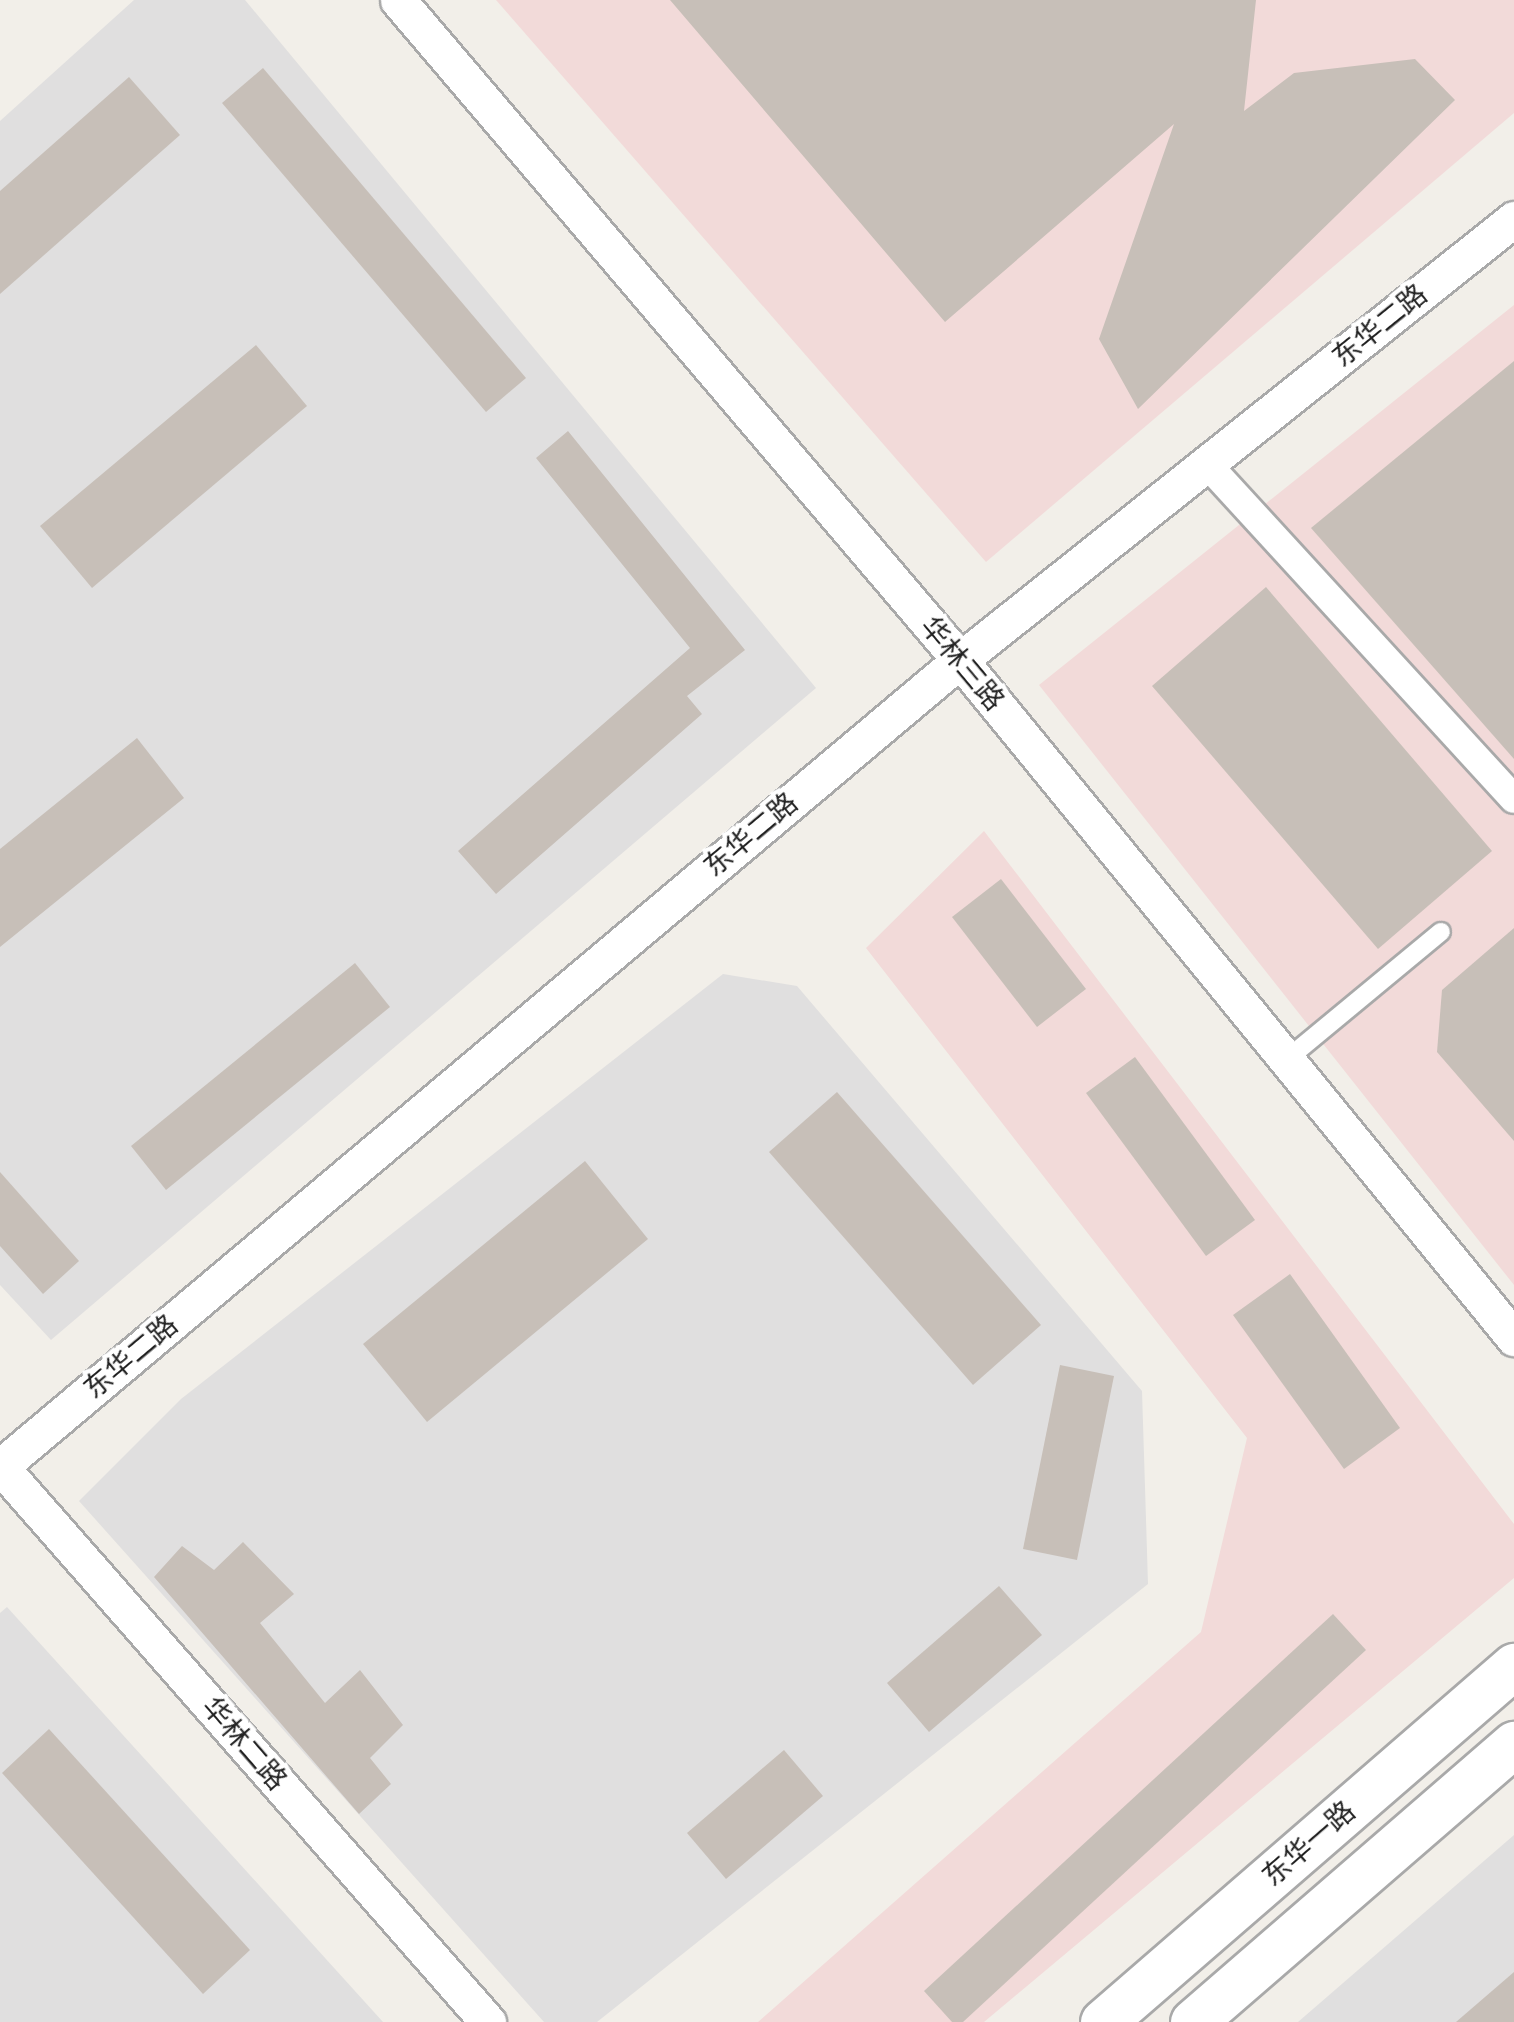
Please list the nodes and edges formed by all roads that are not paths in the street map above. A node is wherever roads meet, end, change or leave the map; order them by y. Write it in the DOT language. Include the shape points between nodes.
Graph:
graph roads {
  1 [pos="398,0"];
  2 [pos="1514,219"];
  3 [pos="1207,464"];
  4 [pos="960,660"];
  5 [pos="1514,798"];
  6 [pos="1441,932"];
  7 [pos="1286,1060"];
  8 [pos="1514,1338"];
  9 [pos="0,1466"];
  10 [pos="1514,1666"];
  11 [pos="1514,1744"];
  12 [pos="488,2022"];
  13 [pos="1104,2022"];
  14 [pos="1194,2022"];
  1 -- 4 [label="street, 华林三路"];
  2 -- 3 [label="street, 东华二路"];
  3 -- 4 [label="street, 东华二路"];
  3 -- 5 [label="street"];
  4 -- 7 [label="street, 华林三路"];
  4 -- 9 [label="street, 东华二路"];
  6 -- 7 [label="lane"];
  7 -- 8 [label="street, 华林三路"];
  9 -- 12 [label="street, 华林二路"];
  10 -- 13 [label="street, 东华一路"];
  11 -- 14 [label="street"];
}
